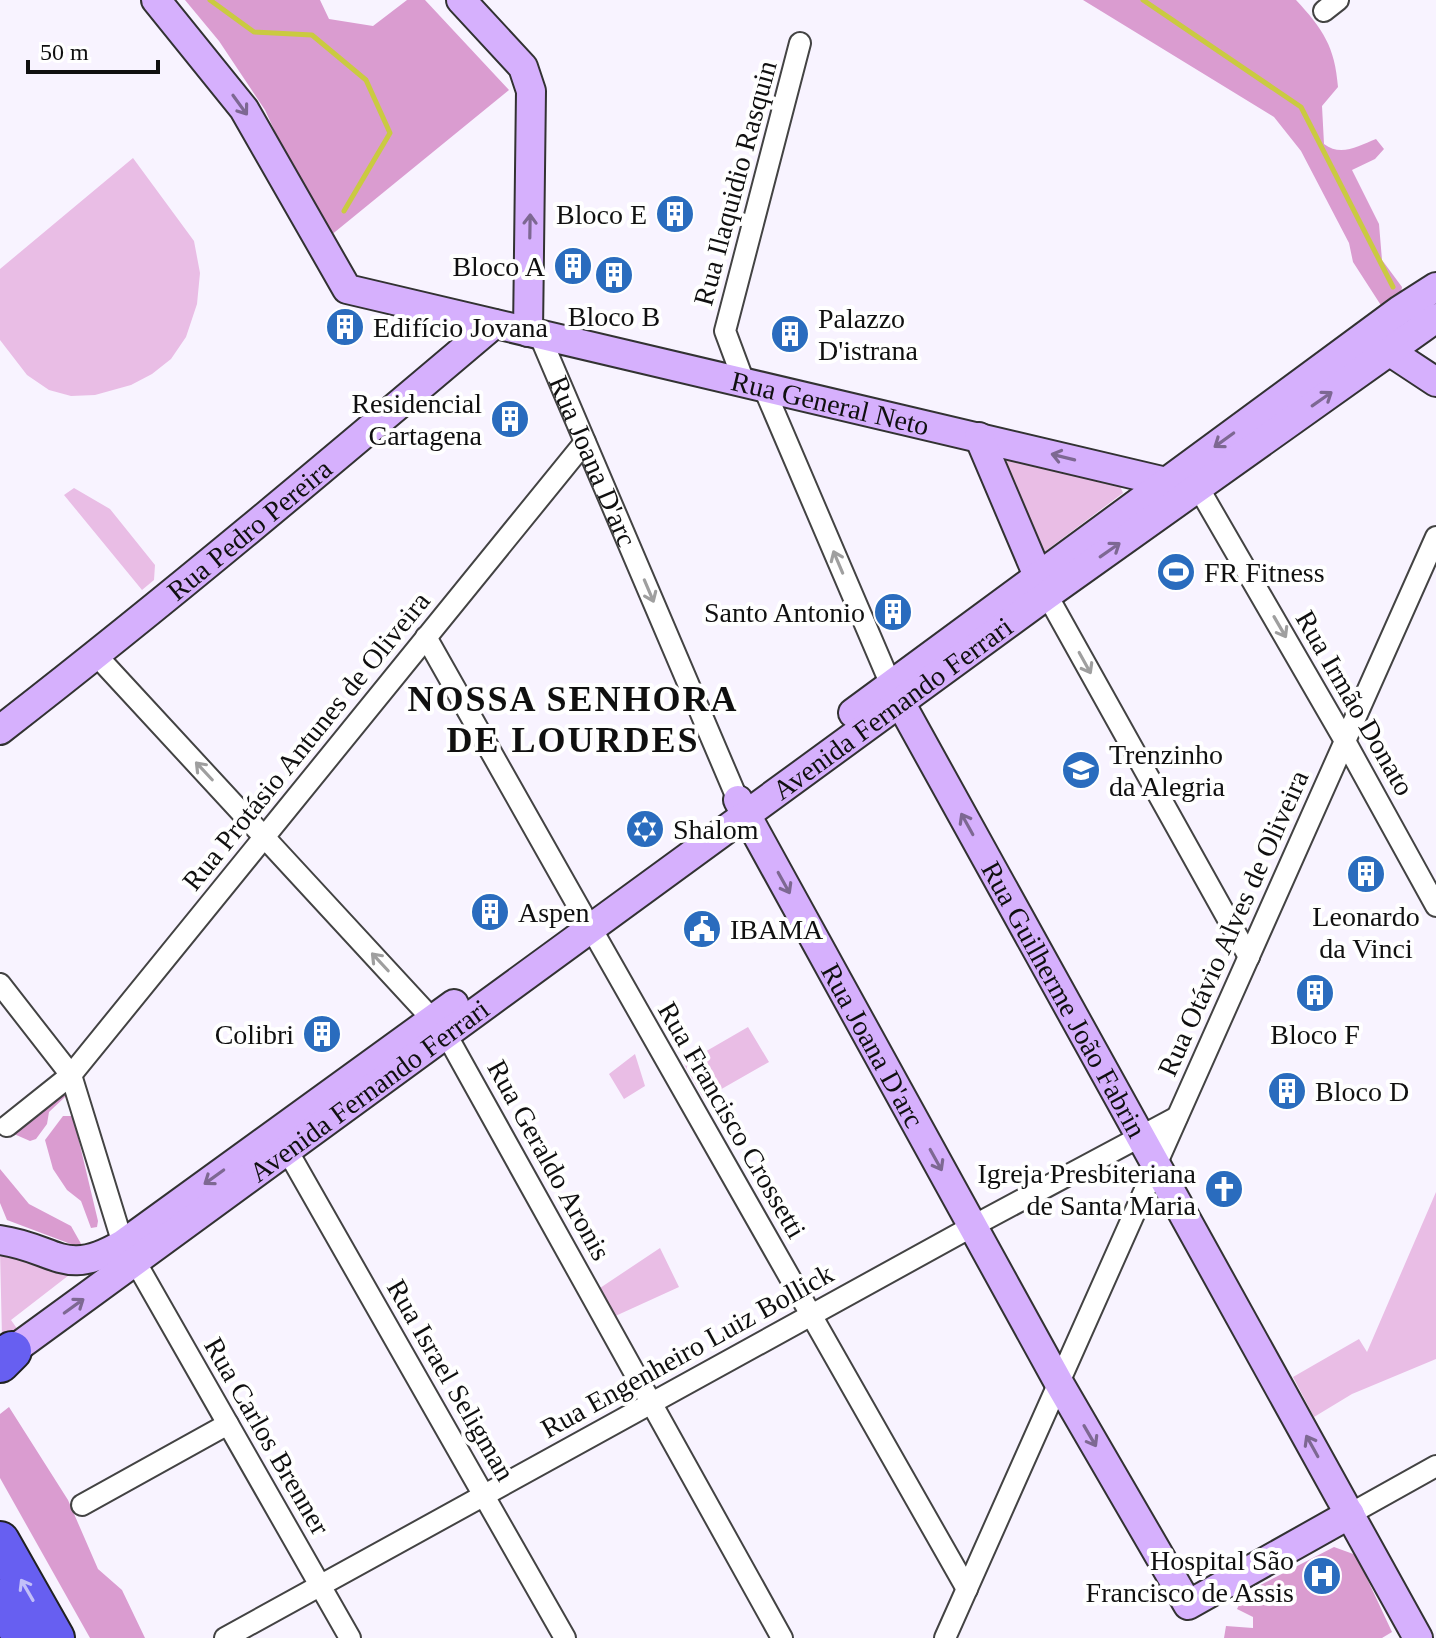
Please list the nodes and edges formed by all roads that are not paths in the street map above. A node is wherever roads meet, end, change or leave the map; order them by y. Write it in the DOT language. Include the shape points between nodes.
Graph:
graph roads {
  1 [pos="156,0"];
  2 [pos="461,0"];
  3 [pos="800,43"];
  4 [pos="1436,287"];
  5 [pos="1436,318"];
  6 [pos="494,324"];
  7 [pos="534,333"];
  8 [pos="1389,351"];
  9 [pos="1436,382"];
  10 [pos="754,384"];
  11 [pos="979,437"];
  12 [pos="585,442"];
  13 [pos="1166,482"];
  14 [pos="1198,487"];
  15 [pos="1436,537"];
  16 [pos="1042,586"];
  17 [pos="426,637"];
  18 [pos="96,655"];
  19 [pos="895,694"];
  20 [pos="0,730"];
  21 [pos="1345,741"];
  22 [pos="742,807"];
  23 [pos="264,837"];
  24 [pos="1436,906"];
  25 [pos="586,921"];
  26 [pos="1249,957"];
  27 [pos="0,984"];
  28 [pos="440,1027"];
  29 [pos="71,1075"];
  30 [pos="1177,1117"];
  31 [pos="7,1126"];
  32 [pos="1140,1137"];
  33 [pos="287,1150"];
  34 [pos="1156,1165"];
  35 [pos="973,1226"];
  36 [pos="0,1240"];
  37 [pos="129,1253"];
  38 [pos="811,1315"];
  39 [pos="4,1355"];
  40 [pos="1059,1383"];
  41 [pos="652,1403"];
  42 [pos="228,1424"];
  43 [pos="1436,1466"];
  44 [pos="484,1495"];
  45 [pos="82,1505"];
  46 [pos="1350,1514"];
  47 [pos="0,1541"];
  48 [pos="320,1586"];
  49 [pos="967,1589"];
  50 [pos="0,1599"];
  51 [pos="23,1638"];
  52 [pos="55,1638"];
  53 [pos="225,1638"];
  54 [pos="350,1638"];
  55 [pos="565,1638"];
  56 [pos="782,1638"];
  57 [pos="945,1638"];
  58 [pos="1418,1638"];
  1 -- 6 [label="street, Rua General Neto, one-way" via="244,109 347,289"];
  7 -- 2 [label="street, Rua Joana D'arc, one-way" via="531,91 523,67"];
  3 -- 10 [label="street, Rua Ilaquidio Rasquin" via="725,331"];
  4 -- 13 [label="street, Avenida Fernando Ferrari, one-way"];
  5 -- 8 [label="street, Avenida Fernando Ferrari"];
  6 -- 7 [label="street, Rua General Neto"];
  6 -- 18 [label="street, Rua Pedro Pereira"];
  7 -- 10 [label="street, Rua General Neto"];
  7 -- 12 [label="street, Rua Joana D'arc"];
  8 -- 9 [label="street"];
  14 -- 8 [label="street, Avenida Fernando Ferrari, one-way"];
  10 -- 11 [label="street, Rua General Neto"];
  19 -- 10 [label="street, Rua Guilherme João Fabrin, one-way"];
  13 -- 11 [label="street, Rua General Neto, one-way"];
  11 -- 16 [label="street"];
  12 -- 17 [label="street, Rua Protásio Antunes de Oliveira"];
  12 -- 22 [label="street, Rua Joana D'arc, one-way"];
  13 -- 16 [label="street, Avenida Fernando Ferrari"];
  16 -- 14 [label="street, Avenida Fernando Ferrari, one-way"];
  14 -- 21 [label="street, Rua Irmão Donato, one-way"];
  15 -- 21 [label="street, Rua Otávio Alves de Oliveira"];
  16 -- 19 [label="street, Avenida Fernando Ferrari"];
  16 -- 26 [label="street, one-way"];
  17 -- 23 [label="street, Rua Protásio Antunes de Oliveira"];
  17 -- 25 [label="street, Rua Francisco Crossetti"];
  18 -- 20 [label="street, Rua Pedro Pereira"];
  23 -- 18 [label="street, Rua Geraldo Aronis, one-way"];
  19 -- 22 [label="street, Avenida Fernando Ferrari"];
  32 -- 19 [label="street, Rua Guilherme João Fabrin, one-way"];
  21 -- 24 [label="street, Rua Irmão Donato"];
  21 -- 26 [label="street, Rua Otávio Alves de Oliveira"];
  22 -- 25 [label="street, Avenida Fernando Ferrari"];
  22 -- 35 [label="street, Rua Joana D'arc, one-way"];
  28 -- 23 [label="street, Rua Geraldo Aronis, one-way"];
  23 -- 29 [label="street, Rua Protásio Antunes de Oliveira"];
  25 -- 28 [label="street, Avenida Fernando Ferrari"];
  25 -- 38 [label="street, Rua Francisco Crossetti"];
  26 -- 30 [label="street, Rua Otávio Alves de Oliveira"];
  27 -- 29 [label="street"];
  28 -- 33 [label="street, Avenida Fernando Ferrari"];
  28 -- 37 [label="street, Avenida Fernando Ferrari, one-way"];
  28 -- 41 [label="street, Rua Geraldo Aronis"];
  29 -- 31 [label="street, Rua Protásio Antunes de Oliveira"];
  29 -- 37 [label="street, Rua Carlos Brenner"];
  30 -- 32 [label="street, Rua Engenheiro Luiz Bollick"];
  30 -- 34 [label="street, Rua Otávio Alves de Oliveira"];
  32 -- 34 [label="street, Rua Guilherme João Fabrin"];
  32 -- 35 [label="street, Rua Engenheiro Luiz Bollick"];
  33 -- 37 [label="street, Avenida Fernando Ferrari"];
  33 -- 44 [label="street, Rua Israel Seligman"];
  34 -- 40 [label="street, Rua Otávio Alves de Oliveira"];
  46 -- 34 [label="street, Rua Guilherme João Fabrin, one-way"];
  35 -- 38 [label="street, Rua Engenheiro Luiz Bollick"];
  35 -- 40 [label="street, Rua Joana D'arc"];
  36 -- 37 [label="street, Avenida Fernando Ferrari" via="79,1261"];
  39 -- 37 [label="street, Avenida Fernando Ferrari, one-way"];
  37 -- 42 [label="street, Rua Carlos Brenner"];
  38 -- 41 [label="street, Rua Engenheiro Luiz Bollick"];
  38 -- 49 [label="street, Rua Francisco Crossetti"];
  40 -- 46 [label="street, Rua Joana D'arc, one-way" via="1188,1605"];
  40 -- 49 [label="street, Rua Otávio Alves de Oliveira"];
  41 -- 44 [label="street, Rua Engenheiro Luiz Bollick"];
  41 -- 56 [label="street, Rua Geraldo Aronis"];
  42 -- 45 [label="street"];
  42 -- 48 [label="street, Rua Carlos Brenner"];
  43 -- 46 [label="street"];
  44 -- 48 [label="street, Rua Engenheiro Luiz Bollick"];
  44 -- 55 [label="street, Rua Israel Seligman"];
  46 -- 58 [label="street, Rua Guilherme João Fabrin"];
  52 -- 47 [label="highway, one-way"];
  48 -- 53 [label="street, Rua Engenheiro Luiz Bollick"];
  48 -- 54 [label="street, Rua Carlos Brenner"];
  49 -- 57 [label="street, Rua Otávio Alves de Oliveira"];
  50 -- 51 [label="highway"];
}
